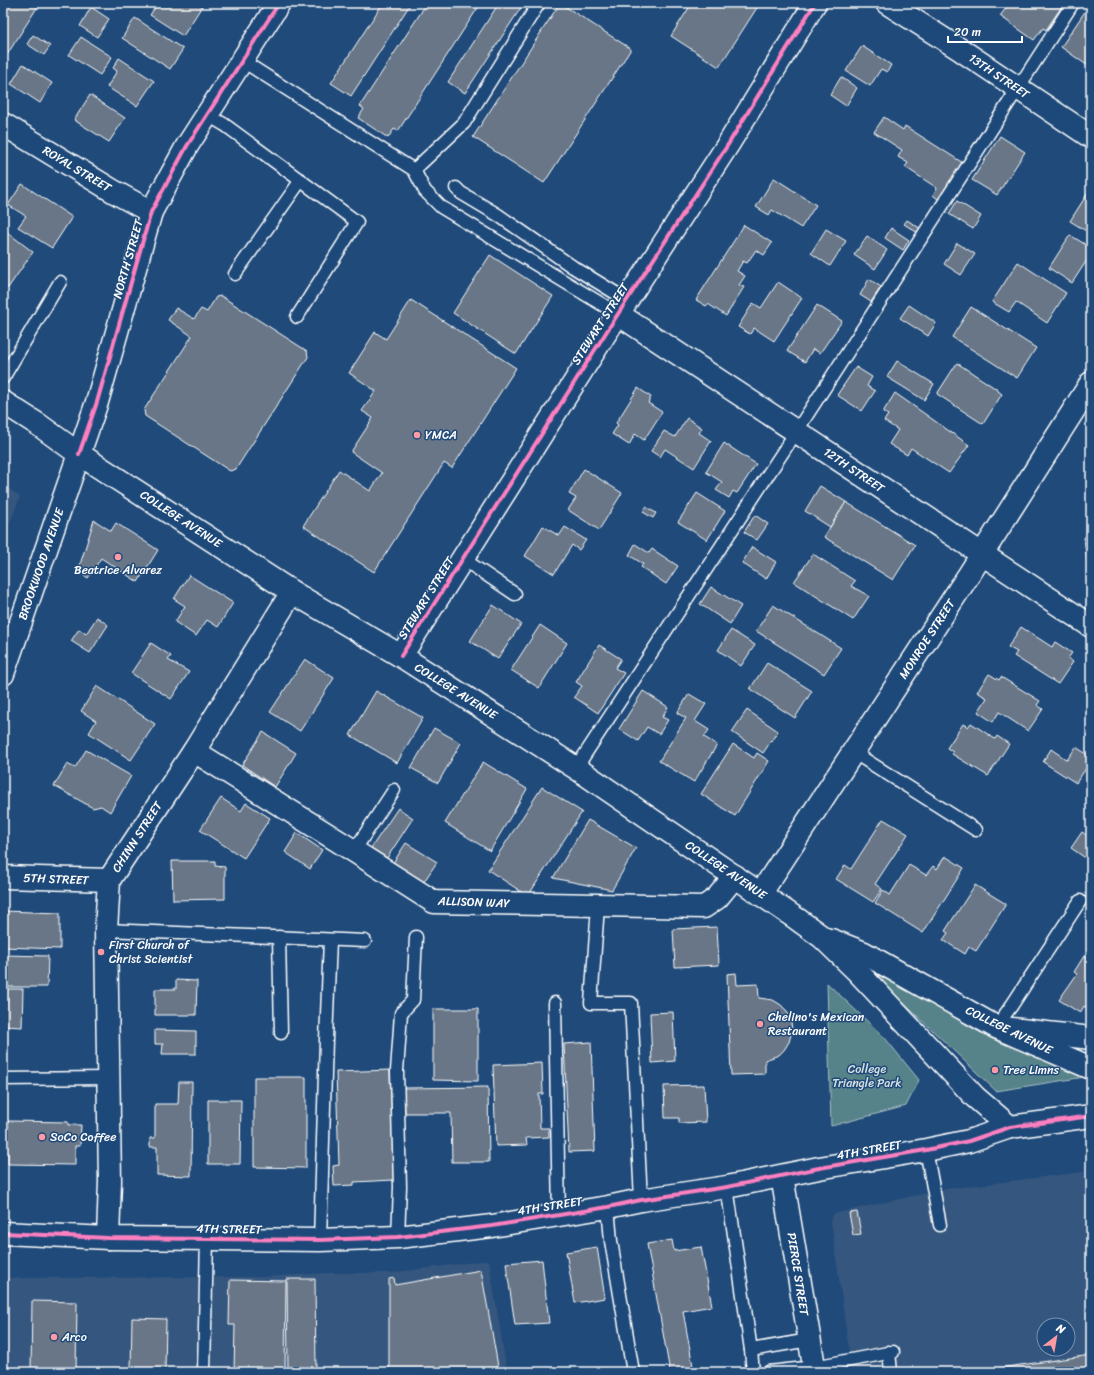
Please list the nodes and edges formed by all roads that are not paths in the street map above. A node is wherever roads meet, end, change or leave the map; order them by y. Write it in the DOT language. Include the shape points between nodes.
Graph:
graph roads {
  1 [pos="279,3"];
  2 [pos="539,3"];
  3 [pos="815,3"];
  4 [pos="887,3"];
  5 [pos="1073,3"];
  6 [pos="241,60"];
  7 [pos="1018,88"];
  8 [pos="208,114"];
  9 [pos="3,124"];
  10 [pos="1091,137"];
  11 [pos="414,170"];
  12 [pos="301,180"];
  13 [pos="456,188"];
  14 [pos="151,212"];
  15 [pos="235,274"];
  16 [pos="60,282"];
  17 [pos="622,307"];
  18 [pos="297,317"];
  19 [pos="3,378"];
  20 [pos="1091,383"];
  21 [pos="3,402"];
  22 [pos="796,432"];
  23 [pos="79,454"];
  24 [pos="982,554"];
  25 [pos="462,559"];
  26 [pos="292,592"];
  27 [pos="515,594"];
  28 [pos="1091,626"];
  29 [pos="401,656"];
  30 [pos="3,674"];
  31 [pos="194,751"];
  32 [pos="853,752"];
  33 [pos="576,768"];
  34 [pos="394,790"];
  35 [pos="976,830"];
  36 [pos="354,851"];
  37 [pos="735,876"];
  38 [pos="3,877"];
  39 [pos="109,880"];
  40 [pos="761,893"];
  41 [pos="1080,901"];
  42 [pos="598,906"];
  43 [pos="106,930"];
  44 [pos="279,937"];
  45 [pos="416,937"];
  46 [pos="822,937"];
  47 [pos="330,940"];
  48 [pos="365,941"];
  49 [pos="555,1003"];
  50 [pos="996,1027"];
  51 [pos="281,1033"];
  52 [pos="1091,1038"];
  53 [pos="1091,1068"];
  54 [pos="108,1078"];
  55 [pos="3,1079"];
  56 [pos="1091,1116"];
  57 [pos="1010,1127"];
  58 [pos="926,1150"];
  59 [pos="782,1176"];
  60 [pos="727,1187"];
  61 [pos="641,1200"];
  62 [pos="608,1207"];
  63 [pos="558,1215"];
  64 [pos="940,1225"];
  65 [pos="3,1233"];
  66 [pos="398,1237"];
  67 [pos="108,1238"];
  68 [pos="207,1238"];
  69 [pos="320,1240"];
  70 [pos="809,1340"];
  71 [pos="751,1350"];
  72 [pos="814,1370"];
  73 [pos="204,1372"];
  74 [pos="633,1372"];
  75 [pos="753,1372"];
  76 [pos="769,1372"];
  77 [pos="891,1372"];
  1 -- 6 [label="street, NORTH STREET"];
  2 -- 11 [label="lane" via="464,123"];
  3 -- 17 [label="street, STEWART STREET" via="729,143"];
  4 -- 7 [label="street, 13TH STREET"];
  5 -- 7 [label="lane"];
  6 -- 8 [label="street, NORTH STREET"];
  6 -- 11 [label="lane"];
  7 -- 10 [label="street, 13TH STREET"];
  7 -- 22 [label="lane"];
  8 -- 12 [label="lane"];
  8 -- 14 [label="street, NORTH STREET" via="187,146"];
  9 -- 14 [label="street, ROYAL STREET"];
  11 -- 17 [label="lane" via="425,191 441,207"];
  12 -- 15 [label="lane"];
  12 -- 18 [label="lane" via="357,222"];
  13 -- 17 [label="lane" via="573,267"];
  14 -- 23 [label="street, NORTH STREET" via="97,402"];
  16 -- 19 [label="lane"];
  17 -- 22 [label="street, 12TH STREET"];
  17 -- 25 [label="street, STEWART STREET"];
  20 -- 24 [label="street, MONROE STREET"];
  21 -- 23 [label="street, COLLEGE AVENUE"];
  22 -- 24 [label="street, 12TH STREET"];
  22 -- 33 [label="lane"];
  23 -- 26 [label="street, COLLEGE AVENUE"];
  23 -- 30 [label="street, BROOKWOOD AVENUE"];
  24 -- 28 [label="street, 12TH STREET"];
  24 -- 32 [label="street, MONROE STREET"];
  25 -- 27 [label="lane"];
  25 -- 29 [label="street, STEWART STREET"];
  26 -- 29 [label="street, COLLEGE AVENUE"];
  26 -- 31 [label="street, CHINN STREET"];
  29 -- 33 [label="street, COLLEGE AVENUE"];
  31 -- 36 [label="street, ALLISON WAY"];
  31 -- 39 [label="street, CHINN STREET"];
  32 -- 35 [label="lane"];
  32 -- 40 [label="street, MONROE STREET"];
  33 -- 37 [label="street, COLLEGE AVENUE"];
  34 -- 36 [label="lane"];
  36 -- 42 [label="street, ALLISON WAY" via="434,902"];
  37 -- 40 [label="street, COLLEGE AVENUE"];
  37 -- 42 [label="street, ALLISON WAY" via="717,898 704,907"];
  38 -- 39 [label="street, 5TH STREET"];
  39 -- 43 [label="street, CHINN STREET"];
  40 -- 46 [label="street, COLLEGE AVENUE"];
  41 -- 50 [label="lane"];
  42 -- 61 [label="lane" via="591,1003 631,1003"];
  43 -- 44 [label="lane"];
  43 -- 54 [label="street, CHINN STREET"];
  44 -- 47 [label="lane"];
  44 -- 51 [label="lane"];
  45 -- 66 [label="lane" via="413,1000 401,1013 397,1072 400,1187"];
  46 -- 50 [label="street, COLLEGE AVENUE" via="864,953"];
  46 -- 57 [label="street, COLLEGE AVENUE" via="975,1098"];
  47 -- 48 [label="lane"];
  47 -- 69 [label="lane"];
  49 -- 63 [label="lane"];
  50 -- 52 [label="street"];
  50 -- 53 [label="street, COLLEGE AVENUE"];
  54 -- 55 [label="lane"];
  54 -- 67 [label="street, CHINN STREET"];
  56 -- 57 [label="street, 4TH STREET"];
  57 -- 58 [label="street, 4TH STREET" via="969,1141"];
  58 -- 59 [label="street, 4TH STREET"];
  58 -- 64 [label="lane"];
  59 -- 60 [label="street, 4TH STREET"];
  59 -- 70 [label="street, PIERCE STREET"];
  60 -- 61 [label="street, 4TH STREET"];
  60 -- 71 [label="lane"];
  61 -- 62 [label="street, 4TH STREET"];
  62 -- 63 [label="street, 4TH STREET"];
  62 -- 74 [label="lane" via="611,1241"];
  63 -- 66 [label="street, 4TH STREET"];
  65 -- 67 [label="street, 4TH STREET"];
  66 -- 69 [label="street, 4TH STREET"];
  67 -- 68 [label="street, 4TH STREET"];
  68 -- 69 [label="street, 4TH STREET"];
  68 -- 73 [label="lane"];
  70 -- 71 [label="lane"];
  70 -- 72 [label="street, PIERCE STREET"];
  71 -- 75 [label="lane"];
  72 -- 76 [label="lane"];
  72 -- 77 [label="lane" via="891,1352"];
}
